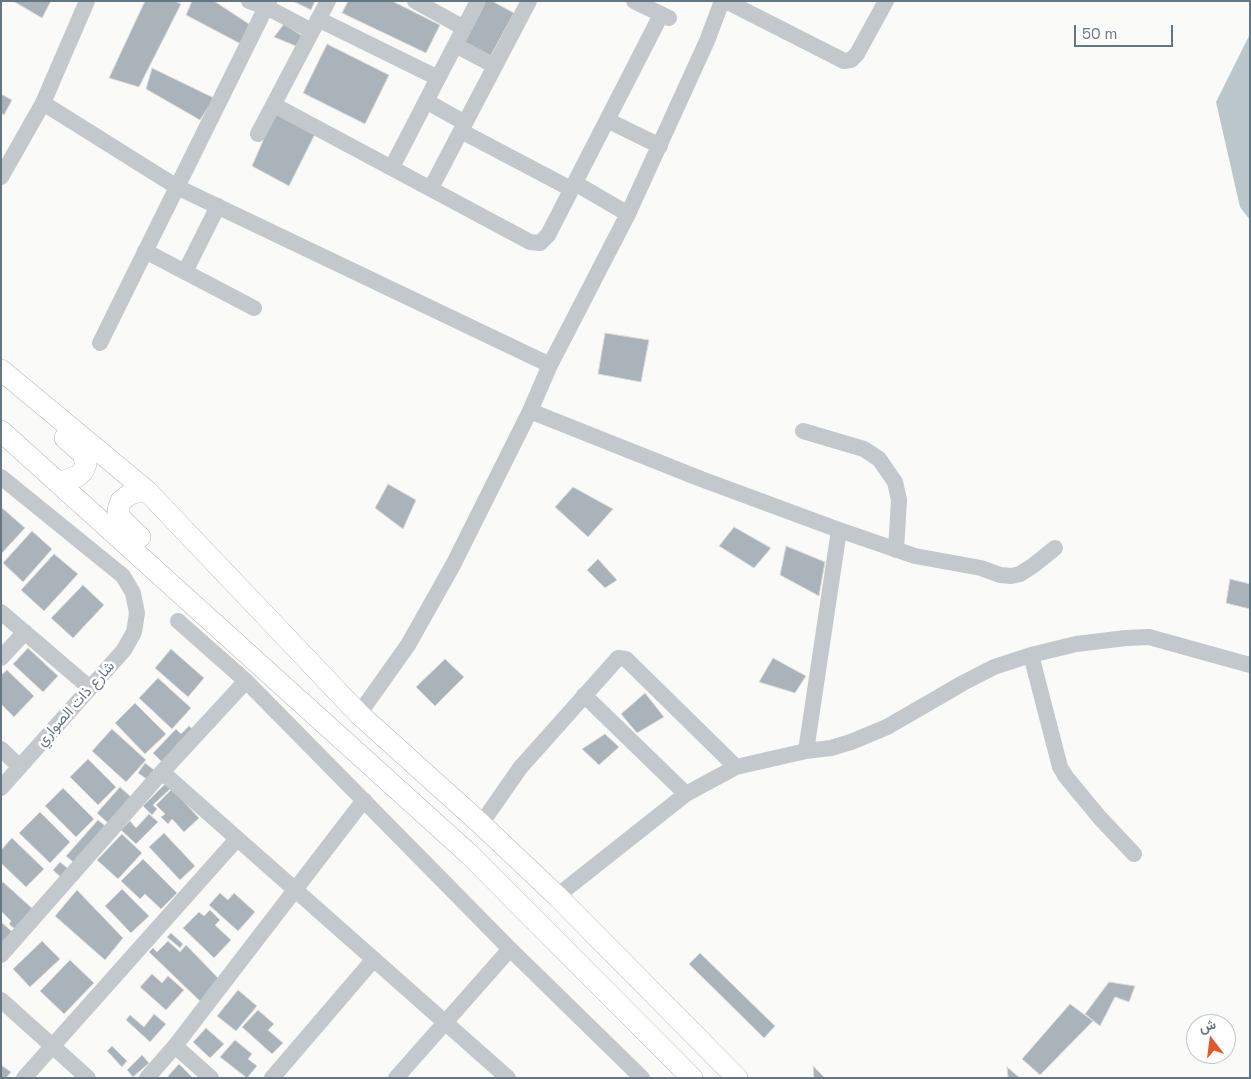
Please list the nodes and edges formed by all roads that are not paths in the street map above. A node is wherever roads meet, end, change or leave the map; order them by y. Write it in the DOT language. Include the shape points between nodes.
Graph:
graph roads {
  1 [pos="87,1"];
  2 [pos="249,1"];
  3 [pos="328,1"];
  4 [pos="415,1"];
  5 [pos="478,1"];
  6 [pos="529,1"];
  7 [pos="634,1"];
  8 [pos="722,1"];
  9 [pos="726,1"];
  10 [pos="886,1"];
  11 [pos="268,4"];
  12 [pos="315,25"];
  13 [pos="464,28"];
  14 [pos="455,45"];
  15 [pos="495,66"];
  16 [pos="438,78"];
  17 [pos="426,101"];
  18 [pos="43,102"];
  19 [pos="274,105"];
  20 [pos="607,120"];
  21 [pos="463,127"];
  22 [pos="258,134"];
  23 [pos="660,146"];
  24 [pos="392,167"];
  25 [pos="1,176"];
  26 [pos="573,186"];
  27 [pos="177,187"];
  28 [pos="431,188"];
  29 [pos="218,206"];
  30 [pos="628,214"];
  31 [pos="145,251"];
  32 [pos="185,272"];
  33 [pos="254,308"];
  34 [pos="100,343"];
  35 [pos="550,365"];
  36 [pos="1,370"];
  37 [pos="30,392"];
  38 [pos="530,411"];
  39 [pos="1,431"];
  40 [pos="803,432"];
  41 [pos="1,477"];
  42 [pos="56,481"];
  43 [pos="147,491"];
  44 [pos="839,530"];
  45 [pos="1055,548"];
  46 [pos="896,550"];
  47 [pos="196,606"];
  48 [pos="1,612"];
  49 [pos="178,621"];
  50 [pos="25,632"];
  51 [pos="1031,655"];
  52 [pos="1,658"];
  53 [pos="1250,665"];
  54 [pos="246,681"];
  55 [pos="90,688"];
  56 [pos="584,695"];
  57 [pos="359,714"];
  58 [pos="1,749"];
  59 [pos="806,751"];
  60 [pos="20,767"];
  61 [pos="736,767"];
  62 [pos="162,772"];
  63 [pos="1,788"];
  64 [pos="686,794"];
  65 [pos="364,800"];
  66 [pos="481,824"];
  67 [pos="237,839"];
  68 [pos="1134,854"];
  69 [pos="295,890"];
  70 [pos="557,896"];
  71 [pos="510,948"];
  72 [pos="1,955"];
  73 [pos="374,959"];
  74 [pos="1,1000"];
  75 [pos="445,1022"];
  76 [pos="52,1046"];
  77 [pos="175,1046"];
  78 [pos="24,1078"];
  79 [pos="88,1078"];
  80 [pos="147,1078"];
  81 [pos="211,1078"];
  82 [pos="272,1078"];
  83 [pos="396,1078"];
  84 [pos="508,1078"];
  85 [pos="642,1078"];
  86 [pos="692,1078"];
  87 [pos="737,1078"];
  1 -- 18 [label="street"];
  2 -- 11 [label="street"];
  3 -- 12 [label="street"];
  4 -- 13 [label="street"];
  5 -- 13 [label="street"];
  6 -- 15 [label="street"];
  7 -- 20 [label="street" via="665,17"];
  8 -- 23 [label="street"];
  9 -- 10 [label="street" via="844,61 857,54"];
  11 -- 12 [label="street"];
  11 -- 27 [label="street"];
  12 -- 16 [label="street"];
  12 -- 19 [label="street"];
  13 -- 14 [label="street"];
  14 -- 15 [label="street"];
  14 -- 16 [label="street"];
  15 -- 21 [label="street"];
  16 -- 17 [label="street"];
  17 -- 21 [label="street"];
  17 -- 24 [label="street"];
  18 -- 25 [label="street"];
  18 -- 27 [label="street"];
  19 -- 22 [label="street"];
  19 -- 24 [label="street"];
  20 -- 23 [label="street"];
  20 -- 26 [label="street"];
  21 -- 26 [label="street"];
  21 -- 28 [label="street"];
  23 -- 30 [label="street"];
  24 -- 28 [label="street"];
  26 -- 28 [label="street" via="548,235 536,244"];
  26 -- 30 [label="street"];
  27 -- 29 [label="street"];
  27 -- 31 [label="street"];
  29 -- 32 [label="street"];
  29 -- 35 [label="street"];
  30 -- 35 [label="street"];
  31 -- 32 [label="street"];
  31 -- 34 [label="street"];
  32 -- 33 [label="street"];
  35 -- 38 [label="street"];
  36 -- 37 [label="main road"];
  37 -- 42 [label="main road" via="43,419 83,454 86,461 78,476"];
  37 -- 43 [label="main road"];
  38 -- 44 [label="street"];
  38 -- 57 [label="street" via="426,613"];
  39 -- 42 [label="main road"];
  40 -- 46 [label="street" via="864,449 879,459 895,482 899,500"];
  41 -- 55 [label="street, شارع ذات الصواري" via="123,576 133,593 137,613 130,641"];
  42 -- 47 [label="main road"];
  43 -- 47 [label="main road" via="125,497 119,505 118,515 186,581"];
  43 -- 57 [label="main road"];
  44 -- 46 [label="street"];
  44 -- 59 [label="street"];
  45 -- 46 [label="street" via="1020,574 1011,576"];
  47 -- 86 [label="main road" via="469,854"];
  48 -- 50 [label="street"];
  49 -- 54 [label="street"];
  50 -- 52 [label="street"];
  50 -- 55 [label="street"];
  51 -- 53 [label="street" via="1076,644 1149,637"];
  51 -- 59 [label="street" via="994,667 887,727 831,748"];
  51 -- 68 [label="street" via="1060,767 1100,818"];
  54 -- 62 [label="street"];
  54 -- 65 [label="street"];
  55 -- 60 [label="street, شارع ذات الصواري"];
  56 -- 61 [label="street" via="618,658 626,659"];
  56 -- 64 [label="street"];
  56 -- 66 [label="street" via="520,768"];
  57 -- 66 [label="main road"];
  58 -- 60 [label="street"];
  59 -- 61 [label="street"];
  60 -- 63 [label="street, شارع ذات الصواري"];
  61 -- 64 [label="street"];
  62 -- 67 [label="street"];
  62 -- 72 [label="street"];
  64 -- 70 [label="street"];
  65 -- 69 [label="street"];
  65 -- 71 [label="street"];
  66 -- 70 [label="main road"];
  67 -- 69 [label="street"];
  67 -- 76 [label="street"];
  69 -- 73 [label="street"];
  69 -- 77 [label="street"];
  70 -- 87 [label="main road"];
  71 -- 75 [label="street"];
  71 -- 85 [label="street"];
  73 -- 75 [label="street"];
  73 -- 82 [label="street"];
  74 -- 76 [label="street"];
  75 -- 83 [label="street"];
  75 -- 84 [label="street"];
  76 -- 78 [label="street"];
  76 -- 79 [label="street"];
  77 -- 80 [label="street"];
  77 -- 81 [label="street"];
}
